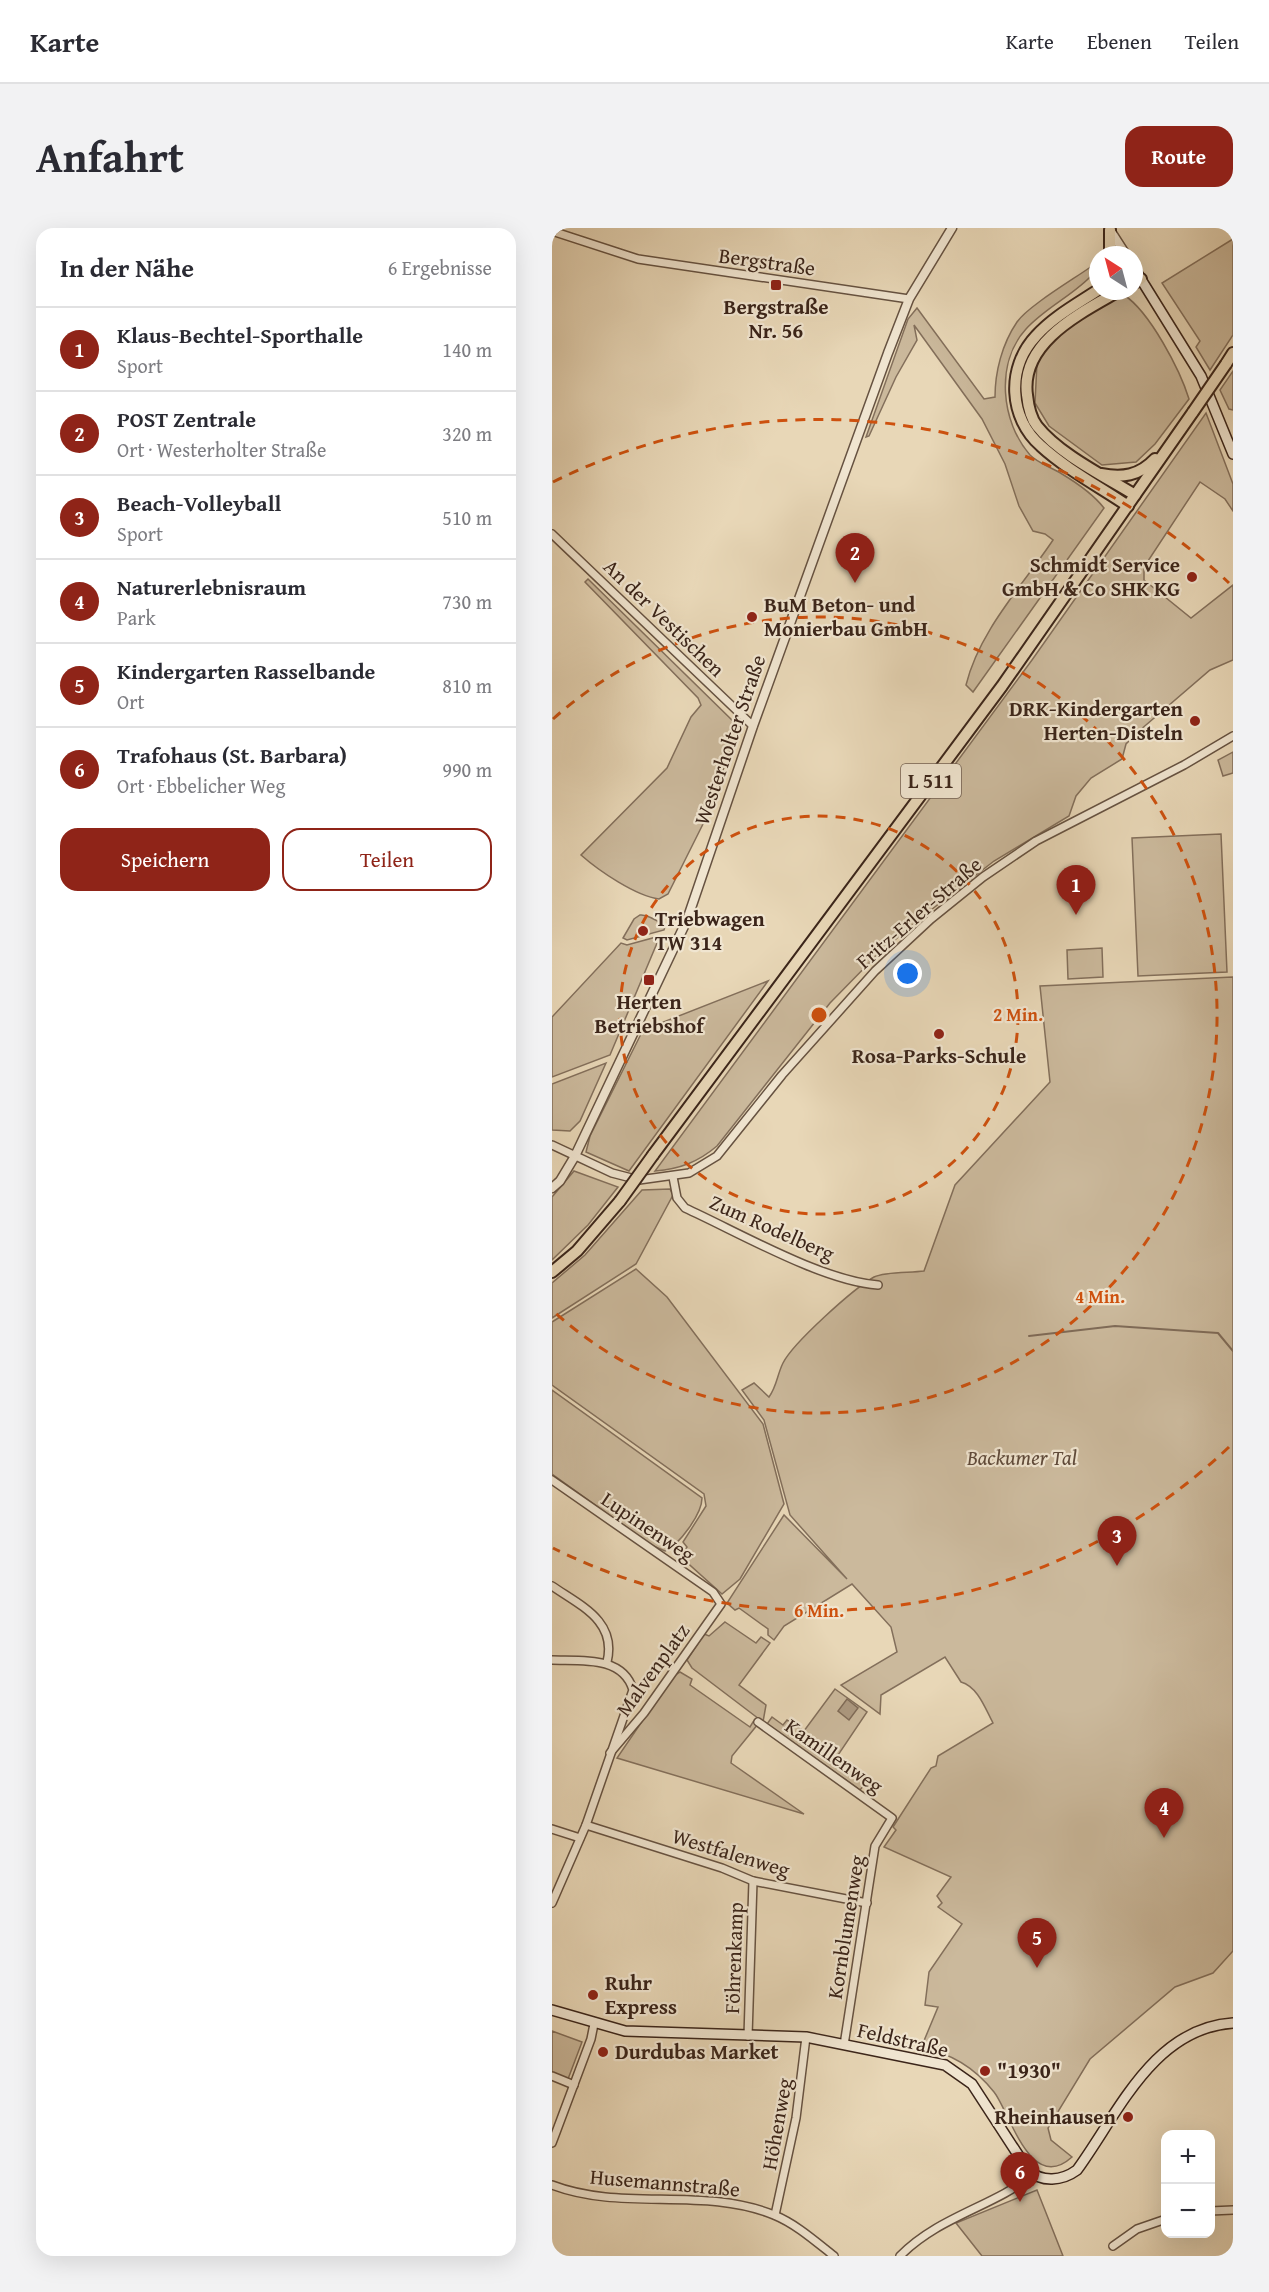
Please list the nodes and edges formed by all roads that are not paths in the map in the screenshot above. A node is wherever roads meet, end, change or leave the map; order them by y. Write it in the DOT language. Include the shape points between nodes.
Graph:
graph roads {
  1 [pos="952,228"];
  2 [pos="1110,229"];
  3 [pos="552,231"];
  4 [pos="1110,246"];
  5 [pos="1120,246"];
  6 [pos="1143,289"];
  7 [pos="1089,296"];
  8 [pos="909,299"];
  9 [pos="1105,300"];
  10 [pos="1233,353"];
  11 [pos="1170,444"];
  12 [pos="1233,454"];
  13 [pos="1101,474"];
  14 [pos="1135,495"];
  15 [pos="1128,506"];
  16 [pos="552,534"];
  17 [pos="753,726"];
  18 [pos="1233,736"];
  19 [pos="552,1145"];
  20 [pos="575,1156"];
  21 [pos="673,1177"];
  22 [pos="552,1188"];
  23 [pos="552,1272"];
  24 [pos="878,1285"];
  25 [pos="552,1480"];
  26 [pos="552,1586"];
  27 [pos="721,1604"];
  28 [pos="552,1660"];
  29 [pos="607,1662"];
  30 [pos="758,1722"];
  31 [pos="610,1753"];
  32 [pos="892,1818"];
  33 [pos="586,1825"];
  34 [pos="552,1829"];
  35 [pos="580,1838"];
  36 [pos="753,1881"];
  37 [pos="867,1902"];
  38 [pos="552,1903"];
  39 [pos="552,2010"];
  40 [pos="1233,2022"];
  41 [pos="594,2024"];
  42 [pos="748,2036"];
  43 [pos="806,2037"];
  44 [pos="844,2045"];
  45 [pos="552,2076"];
  46 [pos="574,2085"];
  47 [pos="552,2143"];
  48 [pos="1033,2175"];
  49 [pos="552,2185"];
  50 [pos="1233,2210"];
  51 [pos="1215,2211"];
  52 [pos="775,2215"];
  53 [pos="1161,2221"];
  54 [pos="1113,2246"];
  55 [pos="834,2256"];
  56 [pos="900,2256"];
  1 -- 8 [label="street, Westerholter Straße"];
  2 -- 4 [label="main road"];
  2 -- 5 [label="street"];
  3 -- 8 [label="street, Bergstraße" via="639,259"];
  6 -- 12 [label="main road" via="1201,376"];
  7 -- 15 [label="main road" via="1034,338 1016,372 1016,404 1027,431 1041,447"];
  8 -- 17 [label="street, Westerholter Straße"];
  9 -- 13 [label="main road" via="1054,333 1034,359 1026,392 1035,424 1049,439"];
  10 -- 11 [label="main road, L 511, bridge"];
  11 -- 13 [label="main road, L 511" via="1151,464 1132,474"];
  11 -- 14 [label="main road, L 511"];
  13 -- 14 [label="main road"];
  14 -- 15 [label="main road, L 511"];
  15 -- 23 [label="main road, L 511, bridge" via="1002,686 620,1200 577,1251"];
  16 -- 17 [label="street, An der Vestischen"];
  17 -- 20 [label="street, Westerholter Straße" via="686,924"];
  18 -- 21 [label="street, Fritz-Erler-Straße" via="1036,841 982,877 874,971 717,1156 689,1173"];
  19 -- 20 [label="street, Fritz-Erler-Straße"];
  20 -- 21 [label="street, Fritz-Erler-Straße" via="639,1180"];
  20 -- 22 [label="street, Westerholter Straße"];
  21 -- 24 [label="street, Zum Rodelberg" via="677,1198 685,1208 811,1267"];
  25 -- 27 [label="street, Lupinenweg" via="713,1592"];
  26 -- 29 [label="street" via="604,1628 610,1644"];
  27 -- 31 [label="street, Malvenplatz" via="644,1713"];
  28 -- 29 [label="street"];
  29 -- 31 [label="street" via="633,1690"];
  30 -- 32 [label="street, Kamillenweg"];
  31 -- 33 [label="street"];
  32 -- 37 [label="street, Kornblumenweg" via="875,1846"];
  33 -- 35 [label="street"];
  33 -- 36 [label="street, Westfalenweg"];
  34 -- 35 [label="street"];
  35 -- 38 [label="street"];
  36 -- 37 [label="street, Westfalenweg"];
  36 -- 42 [label="street, Föhrenkamp"];
  37 -- 44 [label="street, Kornblumenweg"];
  39 -- 41 [label="main road, Feldstraße"];
  40 -- 48 [label="main road" via="1194,2034 1160,2054 1077,2170 1061,2179"];
  41 -- 42 [label="main road, Feldstraße" via="656,2034"];
  41 -- 46 [label="street"];
  42 -- 43 [label="main road, Feldstraße"];
  43 -- 44 [label="main road, Feldstraße"];
  43 -- 52 [label="street, Höhenweg" via="796,2118"];
  44 -- 48 [label="main road, Feldstraße" via="927,2060 959,2072 982,2097 1016,2156"];
  45 -- 46 [label="street"];
  46 -- 47 [label="street"];
  48 -- 56 [label="street" via="1014,2190 937,2227"];
  49 -- 52 [label="street, Husemannstraße" via="600,2196 722,2201"];
  50 -- 51 [label="street"];
  52 -- 55 [label="street, Husemannstraße"];
  53 -- 54 [label="street" via="1137,2229"];
}
